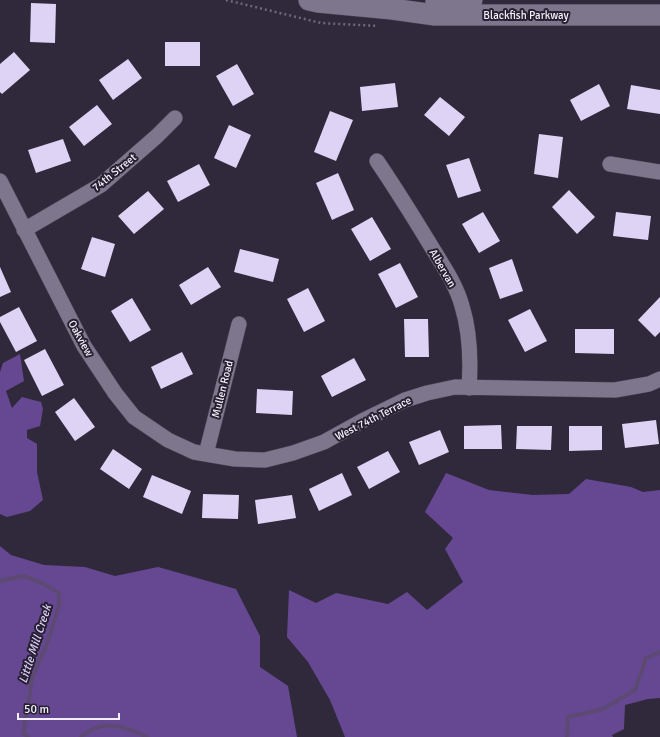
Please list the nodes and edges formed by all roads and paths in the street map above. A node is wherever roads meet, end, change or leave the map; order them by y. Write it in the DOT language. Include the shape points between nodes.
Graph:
graph roads {
  1 [pos="308,0"];
  2 [pos="472,0"];
  3 [pos="392,9"];
  4 [pos="660,15"];
  5 [pos="175,118"];
  6 [pos="377,161"];
  7 [pos="610,164"];
  8 [pos="660,172"];
  9 [pos="0,181"];
  10 [pos="24,230"];
  11 [pos="238,324"];
  12 [pos="660,379"];
  13 [pos="469,388"];
  14 [pos="206,454"];
  1 -- 3 [label="main road, Blackfish Parkway"];
  2 -- 3 [label="main road, Blackfish Parkway" via="435,2"];
  3 -- 4 [label="main road, Blackfish Parkway" via="435,15"];
  5 -- 10 [label="street, 74th Street" via="101,185"];
  6 -- 13 [label="street, Albervan" via="454,283 468,336 471,365"];
  7 -- 8 [label="street"];
  9 -- 10 [label="street, Oakview"];
  10 -- 14 [label="street, Oakview" via="84,346 114,393 134,417 168,440 194,452"];
  11 -- 14 [label="street, Mullen Road"];
  12 -- 13 [label="street, West 74th Terrace" via="649,384 615,390"];
  13 -- 14 [label="street, West 74th Terrace" via="455,387 405,400 324,442 293,453 265,460 234,459"];
}
